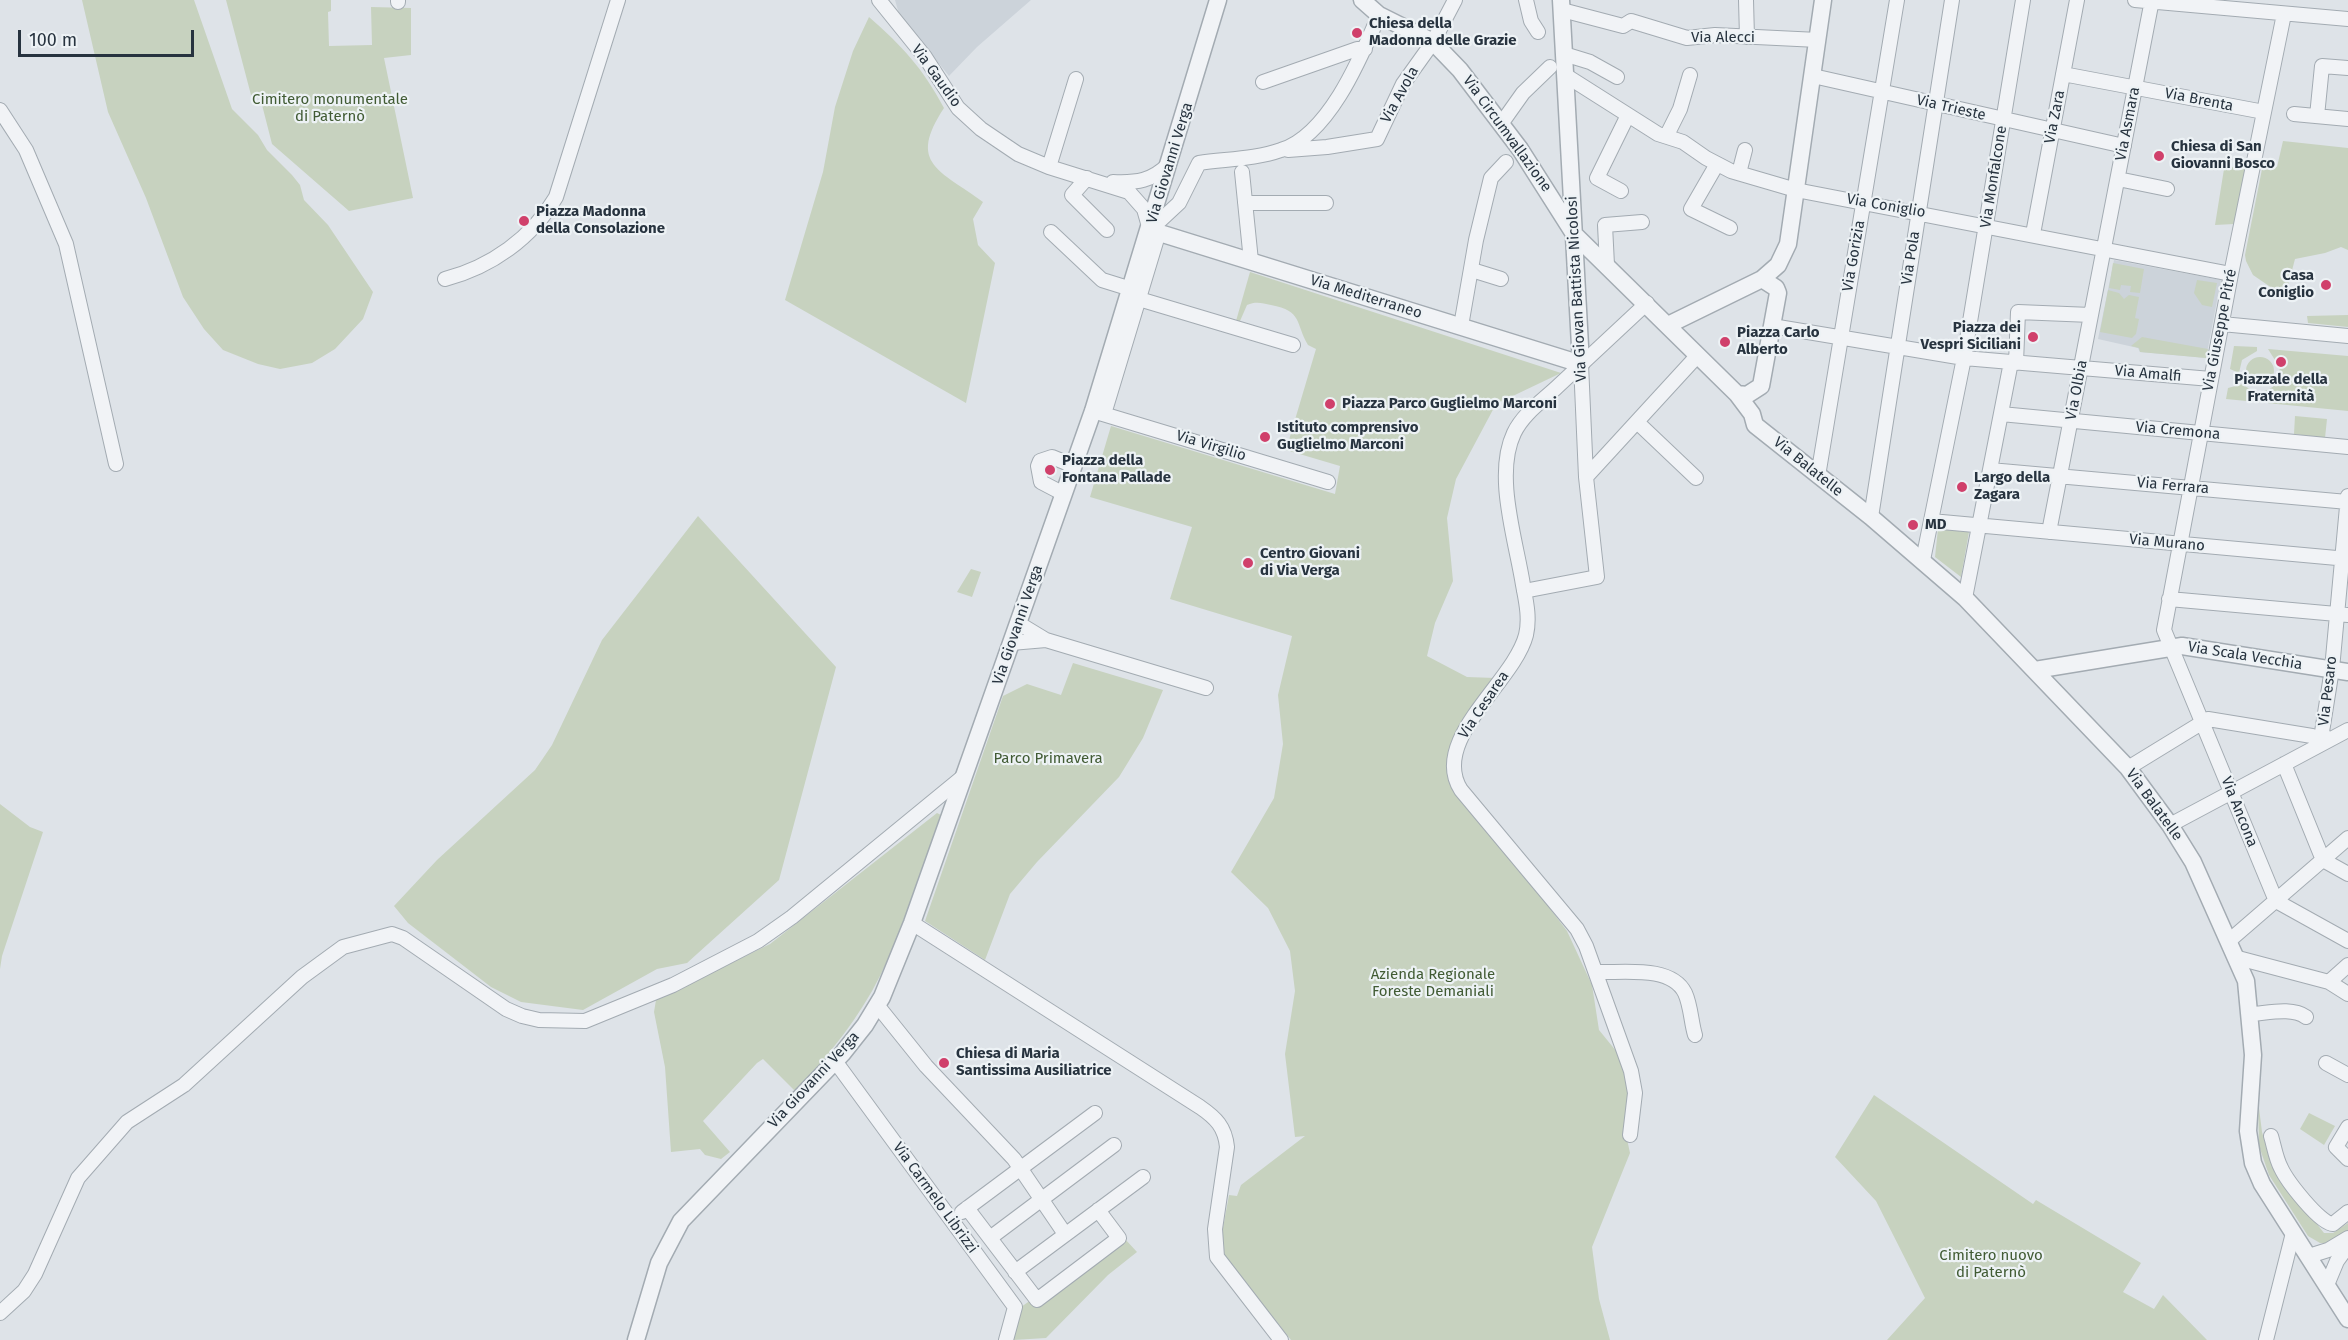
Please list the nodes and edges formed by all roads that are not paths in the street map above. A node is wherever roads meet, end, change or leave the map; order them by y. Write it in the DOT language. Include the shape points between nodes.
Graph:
graph roads {
  1 [pos="618,0"];
  2 [pos="1218,0"];
  3 [pos="1362,0"];
  4 [pos="1455,0"];
  5 [pos="1526,0"];
  6 [pos="1746,0"];
  7 [pos="1823,0"];
  8 [pos="1897,0"];
  9 [pos="1952,0"];
  10 [pos="2023,0"];
  11 [pos="2077,0"];
  12 [pos="2135,0"];
  13 [pos="2152,1"];
  14 [pos="883,4"];
  15 [pos="1561,5"];
  16 [pos="2257,6"];
  17 [pos="2284,14"];
  18 [pos="1379,15"];
  19 [pos="2348,19"];
  20 [pos="1538,32"];
  21 [pos="1747,37"];
  22 [pos="1818,40"];
  23 [pos="1433,42"];
  24 [pos="1365,49"];
  25 [pos="1564,54"];
  26 [pos="2348,68"];
  27 [pos="1558,71"];
  28 [pos="2063,74"];
  29 [pos="1690,75"];
  30 [pos="1813,76"];
  31 [pos="1617,77"];
  32 [pos="1076,79"];
  33 [pos="1263,82"];
  34 [pos="2135,88"];
  35 [pos="1881,92"];
  36 [pos="1935,104"];
  37 [pos="0,110"];
  38 [pos="2264,112"];
  39 [pos="2294,114"];
  40 [pos="1628,115"];
  41 [pos="2317,116"];
  42 [pos="2348,118"];
  43 [pos="2004,120"];
  44 [pos="1501,124"];
  45 [pos="2052,132"];
  46 [pos="1667,135"];
  47 [pos="2124,146"];
  48 [pos="1281,150"];
  49 [pos="1745,150"];
  50 [pos="1506,162"];
  51 [pos="1169,163"];
  52 [pos="1717,164"];
  53 [pos="1049,167"];
  54 [pos="1242,171"];
  55 [pos="1739,173"];
  56 [pos="1087,178"];
  57 [pos="2118,179"];
  58 [pos="1102,182"];
  59 [pos="2167,189"];
  60 [pos="1621,190"];
  61 [pos="1796,190"];
  62 [pos="1863,202"];
  63 [pos="1245,203"];
  64 [pos="1326,203"];
  65 [pos="1918,212"];
  66 [pos="1642,222"];
  67 [pos="1987,225"];
  68 [pos="1730,228"];
  69 [pos="1107,230"];
  70 [pos="1154,231"];
  71 [pos="1052,232"];
  72 [pos="1574,234"];
  73 [pos="2033,234"];
  74 [pos="2104,248"];
  75 [pos="1251,261"];
  76 [pos="1607,265"];
  77 [pos="1472,270"];
  78 [pos="2231,274"];
  79 [pos="445,279"];
  80 [pos="1501,279"];
  81 [pos="1762,279"];
  82 [pos="1135,294"];
  83 [pos="1658,315"];
  84 [pos="2091,315"];
  85 [pos="2222,324"];
  86 [pos="1461,327"];
  87 [pos="1775,327"];
  88 [pos="2348,336"];
  89 [pos="1840,338"];
  90 [pos="1293,345"];
  91 [pos="1897,347"];
  92 [pos="1962,356"];
  93 [pos="1696,358"];
  94 [pos="2013,362"];
  95 [pos="1581,364"];
  96 [pos="2081,368"];
  97 [pos="2211,380"];
  98 [pos="1761,386"];
  99 [pos="1737,394"];
  100 [pos="1099,412"];
  101 [pos="1752,414"];
  102 [pos="2004,414"];
  103 [pos="2071,421"];
  104 [pos="1637,422"];
  105 [pos="2200,433"];
  106 [pos="2348,447"];
  107 [pos="116,464"];
  108 [pos="1074,466"];
  109 [pos="1993,470"];
  110 [pos="1818,476"];
  111 [pos="2060,476"];
  112 [pos="1586,477"];
  113 [pos="1696,478"];
  114 [pos="1328,482"];
  115 [pos="2190,488"];
  116 [pos="1064,494"];
  117 [pos="2348,496"];
  118 [pos="2348,502"];
  119 [pos="1870,517"];
  120 [pos="1931,521"];
  121 [pos="1982,527"];
  122 [pos="2049,532"];
  123 [pos="2180,544"];
  124 [pos="2345,559"];
  125 [pos="1923,560"];
  126 [pos="1524,591"];
  127 [pos="1965,598"];
  128 [pos="2169,599"];
  129 [pos="2343,614"];
  130 [pos="1018,623"];
  131 [pos="1046,640"];
  132 [pos="1011,642"];
  133 [pos="2171,646"];
  134 [pos="2036,670"];
  135 [pos="2340,671"];
  136 [pos="1206,688"];
  137 [pos="2202,721"];
  138 [pos="2337,736"];
  139 [pos="2348,746"];
  140 [pos="2284,764"];
  141 [pos="2128,768"];
  142 [pos="964,776"];
  143 [pos="2231,793"];
  144 [pos="2170,825"];
  145 [pos="2348,838"];
  146 [pos="2323,860"];
  147 [pos="2348,874"];
  148 [pos="2276,901"];
  149 [pos="912,923"];
  150 [pos="2230,940"];
  151 [pos="2348,940"];
  152 [pos="2238,958"];
  153 [pos="2348,965"];
  154 [pos="1597,972"];
  155 [pos="2329,982"];
  156 [pos="2348,994"];
  157 [pos="877,1005"];
  158 [pos="2251,1014"];
  159 [pos="2306,1017"];
  160 [pos="1695,1035"];
  161 [pos="835,1061"];
  162 [pos="2326,1063"];
  163 [pos="2348,1075"];
  164 [pos="1095,1113"];
  165 [pos="2348,1127"];
  166 [pos="1630,1135"];
  167 [pos="2271,1136"];
  168 [pos="1114,1145"];
  169 [pos="2348,1159"];
  170 [pos="1020,1169"];
  171 [pos="1143,1177"];
  172 [pos="1041,1200"];
  173 [pos="968,1208"];
  174 [pos="1098,1210"];
  175 [pos="2348,1212"];
  176 [pos="952,1219"];
  177 [pos="2293,1233"];
  178 [pos="1065,1234"];
  179 [pos="990,1238"];
  180 [pos="2348,1238"];
  181 [pos="2348,1246"];
  182 [pos="2309,1256"];
  183 [pos="1016,1272"];
  184 [pos="2327,1285"];
  185 [pos="0,1313"];
  186 [pos="2348,1319"];
  187 [pos="636,1340"];
  188 [pos="1006,1340"];
  189 [pos="1281,1340"];
  190 [pos="2266,1340"];
  1 -- 79 [label="street" via="556,197 543,220 503,254 471,272"];
  2 -- 51 [label="street, Via Giovanni Verga"];
  3 -- 18 [label="street, Via Circumvallazione"];
  4 -- 23 [label="street, Via Avola"];
  5 -- 20 [label="street"];
  6 -- 21 [label="street"];
  7 -- 22 [label="street"];
  8 -- 35 [label="street, Via Gorizia"];
  9 -- 36 [label="street, Via Pola"];
  10 -- 43 [label="street, Via Monfalcone"];
  11 -- 28 [label="street, Via Zara"];
  12 -- 13 [label="street"];
  13 -- 16 [label="street"];
  13 -- 34 [label="street, Via Asmara"];
  14 -- 53 [label="street, Via Gaudio" via="925,57 958,108 1018,154"];
  15 -- 21 [label="street, Via Alecci" via="1623,26 1631,21 1687,38"];
  15 -- 25 [label="street, Via Giovan Battista Nicolosi"];
  16 -- 17 [label="street"];
  17 -- 19 [label="street"];
  17 -- 38 [label="street, Via Giuseppe Pitré"];
  18 -- 23 [label="street, Via Circumvallazione"];
  18 -- 24 [label="street"];
  21 -- 22 [label="street, Via Alecci"];
  22 -- 30 [label="street"];
  23 -- 44 [label="street, Via Circumvallazione"];
  23 -- 48 [label="street, Via Avola" via="1403,84 1377,139"];
  24 -- 33 [label="street"];
  24 -- 48 [label="street" via="1323,119 1299,141"];
  25 -- 27 [label="street, Via Giovan Battista Nicolosi"];
  25 -- 31 [label="street" via="1590,62"];
  26 -- 41 [label="street" via="2322,66"];
  27 -- 40 [label="street, Via Coniglio"];
  27 -- 44 [label="street" via="1523,93"];
  27 -- 72 [label="street, Via Giovan Battista Nicolosi"];
  28 -- 34 [label="street, Via Brenta"];
  28 -- 45 [label="street, Via Zara"];
  29 -- 46 [label="street"];
  30 -- 35 [label="street, Via Trieste"];
  30 -- 61 [label="street"];
  32 -- 53 [label="street"];
  34 -- 38 [label="street, Via Brenta"];
  34 -- 47 [label="street, Via Asmara"];
  35 -- 36 [label="street, Via Trieste"];
  35 -- 62 [label="street, Via Gorizia"];
  36 -- 43 [label="street, Via Trieste"];
  36 -- 65 [label="street, Via Pola"];
  37 -- 107 [label="street" via="26,150 66,244"];
  38 -- 78 [label="street, Via Giuseppe Pitré"];
  39 -- 41 [label="street"];
  40 -- 46 [label="street, Via Coniglio" via="1658,134"];
  40 -- 60 [label="street" via="1597,178"];
  41 -- 42 [label="street"];
  43 -- 45 [label="street, Via Trieste"];
  43 -- 67 [label="street, Via Monfalcone"];
  44 -- 72 [label="street, Via Circumvallazione"];
  45 -- 47 [label="street, Via Trieste"];
  45 -- 73 [label="street, Via Zara"];
  46 -- 52 [label="street, Via Coniglio"];
  47 -- 57 [label="street, Via Asmara"];
  48 -- 70 [label="street" via="1199,163 1179,203"];
  49 -- 55 [label="street"];
  50 -- 77 [label="street" via="1491,178"];
  51 -- 58 [label="street" via="1157,176 1144,180"];
  51 -- 70 [label="street, Via Giovanni Verga"];
  52 -- 55 [label="street, Via Coniglio"];
  52 -- 68 [label="street" via="1691,209"];
  53 -- 56 [label="street, Via Gaudio"];
  54 -- 63 [label="street"];
  55 -- 61 [label="street, Via Coniglio"];
  56 -- 58 [label="street, Via Gaudio"];
  56 -- 69 [label="street" via="1072,195"];
  57 -- 59 [label="street"];
  57 -- 74 [label="street, Via Asmara"];
  58 -- 70 [label="street" via="1129,192 1144,209"];
  61 -- 62 [label="street, Via Coniglio"];
  61 -- 81 [label="street" via="1788,244 1778,265"];
  62 -- 65 [label="street, Via Coniglio"];
  62 -- 89 [label="street, Via Gorizia"];
  63 -- 64 [label="street"];
  63 -- 75 [label="street"];
  65 -- 67 [label="street, Via Coniglio"];
  65 -- 91 [label="street, Via Pola"];
  66 -- 76 [label="street" via="1605,225"];
  67 -- 73 [label="street, Via Coniglio"];
  67 -- 92 [label="street, Via Monfalcone"];
  70 -- 75 [label="street, Via Mediterraneo"];
  70 -- 82 [label="street, Via Giovanni Verga"];
  71 -- 82 [label="street" via="1102,280"];
  72 -- 76 [label="street, Via Circumvallazione"];
  72 -- 95 [label="street, Via Giovan Battista Nicolosi"];
  73 -- 74 [label="street, Via Coniglio"];
  74 -- 78 [label="street, Via Coniglio"];
  74 -- 84 [label="street, Via Olbia"];
  75 -- 86 [label="street, Via Mediterraneo"];
  76 -- 83 [label="street, Via Circumvallazione"];
  77 -- 80 [label="street"];
  77 -- 86 [label="street"];
  78 -- 85 [label="street, Via Giuseppe Pitré"];
  81 -- 83 [label="street"];
  81 -- 87 [label="street" via="1771,282 1778,294"];
  82 -- 90 [label="street"];
  82 -- 100 [label="street, Via Giovanni Verga"];
  83 -- 93 [label="street, Via Circumvallazione"];
  83 -- 95 [label="street, Via Cesarea"];
  84 -- 94 [label="street" via="2018,312"];
  84 -- 96 [label="street, Via Olbia"];
  85 -- 88 [label="street"];
  85 -- 97 [label="street, Via Giuseppe Pitré"];
  86 -- 95 [label="street, Via Mediterraneo"];
  87 -- 89 [label="street, Via Amalfi"];
  87 -- 98 [label="street"];
  89 -- 91 [label="street, Via Amalfi"];
  89 -- 110 [label="street, Via Gorizia"];
  91 -- 92 [label="street, Via Amalfi"];
  91 -- 119 [label="street, Via Pola"];
  92 -- 94 [label="street, Via Amalfi"];
  92 -- 120 [label="street, Via Monfalcone"];
  93 -- 99 [label="street, Via Balatelle"];
  93 -- 104 [label="street"];
  94 -- 96 [label="street, Via Amalfi"];
  94 -- 102 [label="street"];
  95 -- 112 [label="street, Via Giovan Battista Nicolosi"];
  95 -- 126 [label="street, Via Cesarea" via="1520,422 1506,455 1504,474"];
  96 -- 97 [label="street, Via Amalfi"];
  96 -- 103 [label="street, Via Olbia"];
  97 -- 105 [label="street, Via Giuseppe Pitré"];
  98 -- 99 [label="street" via="1747,395"];
  98 -- 101 [label="street"];
  99 -- 101 [label="street, Via Balatelle"];
  100 -- 108 [label="street, Via Giovanni Verga"];
  100 -- 114 [label="street, Via Virgilio"];
  101 -- 110 [label="street, Via Balatelle" via="1755,425"];
  102 -- 103 [label="street, Via Cremona"];
  102 -- 109 [label="street"];
  103 -- 105 [label="street, Via Cremona"];
  103 -- 111 [label="street, Via Olbia"];
  104 -- 112 [label="street"];
  104 -- 113 [label="street"];
  105 -- 106 [label="street, Via Cremona"];
  105 -- 115 [label="street, Via Giuseppe Pitré"];
  108 -- 116 [label="street, Via Giovanni Verga"];
  108 -- 116 [label="street" via="1052,457 1040,461 1038,466 1041,482"];
  109 -- 111 [label="street, Via Ferrara"];
  109 -- 121 [label="street"];
  110 -- 119 [label="street, Via Balatelle"];
  111 -- 115 [label="street, Via Ferrara"];
  111 -- 122 [label="street, Via Olbia"];
  112 -- 126 [label="street, Via Giovan Battista Nicolosi" via="1597,577"];
  115 -- 118 [label="street, Via Ferrara"];
  115 -- 123 [label="street, Via Giuseppe Pitré"];
  116 -- 130 [label="street, Via Giovanni Verga"];
  117 -- 118 [label="street, Via Pesaro"];
  118 -- 124 [label="street, Via Pesaro"];
  119 -- 125 [label="street, Via Balatelle"];
  120 -- 121 [label="street, Via Murano"];
  120 -- 125 [label="street, Via Monfalcone"];
  121 -- 122 [label="street, Via Murano"];
  121 -- 127 [label="street"];
  122 -- 123 [label="street, Via Murano"];
  123 -- 124 [label="street, Via Murano"];
  123 -- 128 [label="street, Via Giuseppe Pitré"];
  124 -- 129 [label="street, Via Pesaro"];
  125 -- 127 [label="street, Via Balatelle"];
  126 -- 154 [label="street, Via Cesarea" via="1528,615 1525,638 1499,684 1463,732 1455,755 1455,776 1471,803 1577,929"];
  127 -- 134 [label="street, Via Balatelle"];
  128 -- 129 [label="street"];
  128 -- 133 [label="street, Via Giuseppe Pitré" via="2164,630"];
  129 -- 135 [label="street, Via Pesaro"];
  130 -- 131 [label="street"];
  130 -- 132 [label="street, Via Giovanni Verga"];
  131 -- 132 [label="street"];
  131 -- 136 [label="street"];
  132 -- 142 [label="street, Via Giovanni Verga"];
  133 -- 134 [label="street, Via Scala Vecchia"];
  133 -- 135 [label="street, Via Scala Vecchia"];
  133 -- 137 [label="street, Via Ancona"];
  134 -- 141 [label="street, Via Balatelle"];
  135 -- 138 [label="street, Via Pesaro" via="2322,732"];
  137 -- 138 [label="street"];
  137 -- 141 [label="street"];
  137 -- 143 [label="street, Via Ancona"];
  138 -- 139 [label="street"];
  138 -- 140 [label="street"];
  140 -- 143 [label="street"];
  140 -- 146 [label="street"];
  141 -- 144 [label="street, Via Balatelle"];
  142 -- 149 [label="street, Via Giovanni Verga"];
  142 -- 185 [label="street" via="758,941 673,985 585,1021 539,1020 506,1009 392,934 343,947 302,977 184,1085 127,1122 78,1178 35,1274 24,1291"];
  143 -- 144 [label="street"];
  143 -- 148 [label="street, Via Ancona"];
  144 -- 150 [label="street, Via Balatelle" via="2193,862"];
  145 -- 146 [label="street"];
  146 -- 147 [label="street"];
  146 -- 148 [label="street"];
  148 -- 150 [label="street"];
  148 -- 151 [label="street"];
  149 -- 157 [label="street, Via Giovanni Verga"];
  149 -- 189 [label="street" via="1200,1107 1220,1124 1227,1147 1215,1229 1218,1257"];
  150 -- 152 [label="street, Via Balatelle"];
  152 -- 155 [label="street"];
  152 -- 158 [label="street, Via Balatelle"];
  153 -- 155 [label="street"];
  154 -- 160 [label="street" via="1643,973 1673,980 1685,993"];
  154 -- 166 [label="street, Via Cesarea" via="1631,1071 1635,1093"];
  155 -- 156 [label="street"];
  157 -- 161 [label="street, Via Giovanni Verga"];
  157 -- 170 [label="street" via="926,1066"];
  158 -- 159 [label="street" via="2287,1012"];
  158 -- 177 [label="street, Via Balatelle" via="2250,1146 2262,1184"];
  161 -- 176 [label="street, Via Carmelo Librizzi"];
  161 -- 187 [label="street, Via Giovanni Verga" via="681,1221 669,1241"];
  162 -- 163 [label="street"];
  164 -- 170 [label="street"];
  165 -- 169 [label="street" via="2336,1148"];
  167 -- 175 [label="street" via="2286,1178 2323,1221 2333,1224"];
  168 -- 172 [label="street"];
  170 -- 172 [label="street"];
  170 -- 173 [label="street"];
  171 -- 174 [label="street"];
  172 -- 178 [label="street"];
  172 -- 179 [label="street"];
  173 -- 176 [label="street"];
  173 -- 179 [label="street"];
  174 -- 178 [label="street"];
  174 -- 183 [label="street" via="1119,1238 1037,1300"];
  176 -- 188 [label="street, Via Carmelo Librizzi" via="1015,1307"];
  177 -- 182 [label="street, Via Balatelle"];
  177 -- 190 [label="street"];
  178 -- 183 [label="street"];
  179 -- 183 [label="street"];
  180 -- 182 [label="street"];
  181 -- 184 [label="street"];
  182 -- 184 [label="street, Via Balatelle"];
  184 -- 186 [label="street, Via Balatelle"];
}
